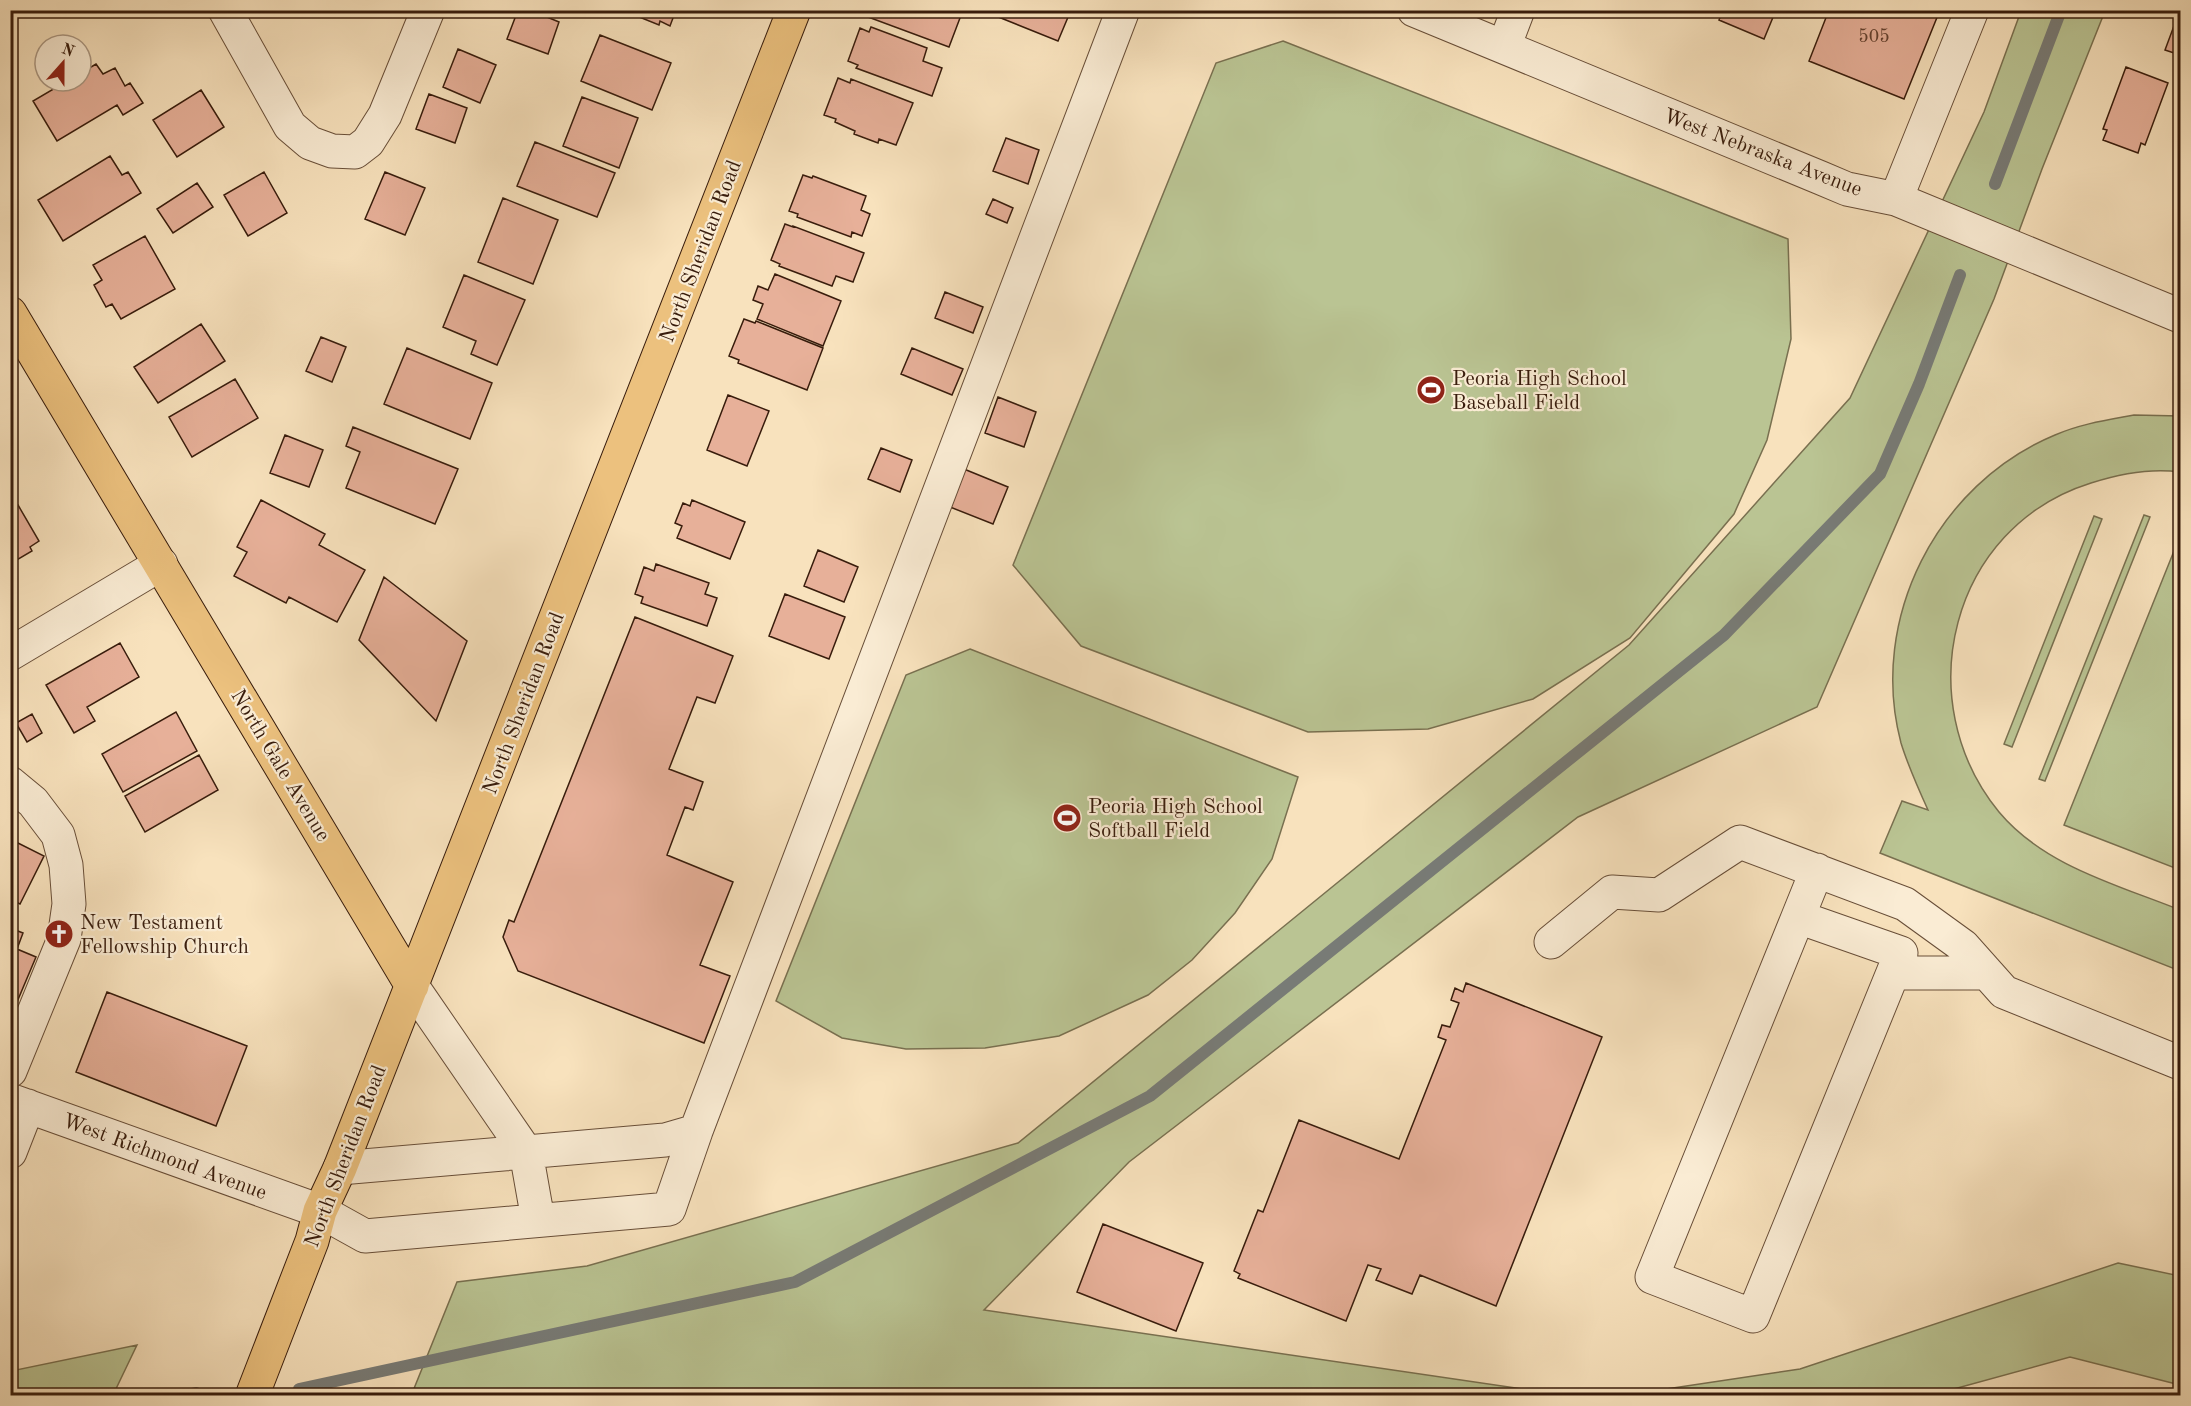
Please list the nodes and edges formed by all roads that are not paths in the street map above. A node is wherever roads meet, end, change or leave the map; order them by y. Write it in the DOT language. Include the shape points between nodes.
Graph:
graph roads {
  1 [pos="225,10"];
  2 [pos="428,10"];
  3 [pos="794,10"];
  4 [pos="1123,10"];
  5 [pos="1414,10"];
  6 [pos="1518,10"];
  7 [pos="1972,10"];
  8 [pos="1504,47"];
  9 [pos="1896,199"];
  10 [pos="10,312"];
  11 [pos="2181,316"];
  12 [pos="161,564"];
  13 [pos="10,654"];
  14 [pos="10,783"];
  15 [pos="1817,870"];
  16 [pos="1798,917"];
  17 [pos="1551,942"];
  18 [pos="1893,973"];
  19 [pos="1987,973"];
  20 [pos="412,986"];
  21 [pos="2181,1064"];
  22 [pos="10,1071"];
  23 [pos="20,1103"];
  24 [pos="696,1131"];
  25 [pos="10,1152"];
  26 [pos="526,1152"];
  27 [pos="340,1168"];
  28 [pos="320,1211"];
  29 [pos="538,1220"];
  30 [pos="252,1395"];
  1 -- 2 [label="street" via="290,126 310,143 332,151 355,152 368,142 385,115"];
  3 -- 20 [label="main road, North Sheridan Road"];
  4 -- 24 [label="street"];
  5 -- 8 [label="street, West Nebraska Avenue"];
  6 -- 8 [label="street"];
  7 -- 9 [label="street"];
  8 -- 9 [label="street, West Nebraska Avenue" via="1847,189"];
  9 -- 11 [label="street, West Nebraska Avenue"];
  10 -- 12 [label="main road, North Gale Avenue"];
  12 -- 13 [label="street"];
  12 -- 20 [label="main road, North Gale Avenue"];
  14 -- 22 [label="street" via="33,802 58,836 66,865 69,904 64,939"];
  15 -- 16 [label="street"];
  15 -- 17 [label="street" via="1740,842 1659,895 1612,892"];
  15 -- 19 [label="street" via="1905,904 1963,946"];
  16 -- 18 [label="street" via="1901,953"];
  16 -- 18 [label="street" via="1652,1277 1753,1316"];
  18 -- 19 [label="street"];
  19 -- 21 [label="street" via="2004,992"];
  20 -- 26 [label="street, North Gale Avenue"];
  20 -- 27 [label="main road, North Sheridan Road"];
  23 -- 25 [label="street"];
  23 -- 28 [label="street, West Richmond Avenue"];
  24 -- 26 [label="street" via="665,1140"];
  24 -- 29 [label="street, West Richmond Avenue" via="669,1209"];
  26 -- 27 [label="street"];
  26 -- 29 [label="street, North Gale Avenue"];
  27 -- 28 [label="main road, North Sheridan Road"];
  28 -- 29 [label="street, West Richmond Avenue" via="365,1236"];
  28 -- 30 [label="main road, North Sheridan Road"];
}
